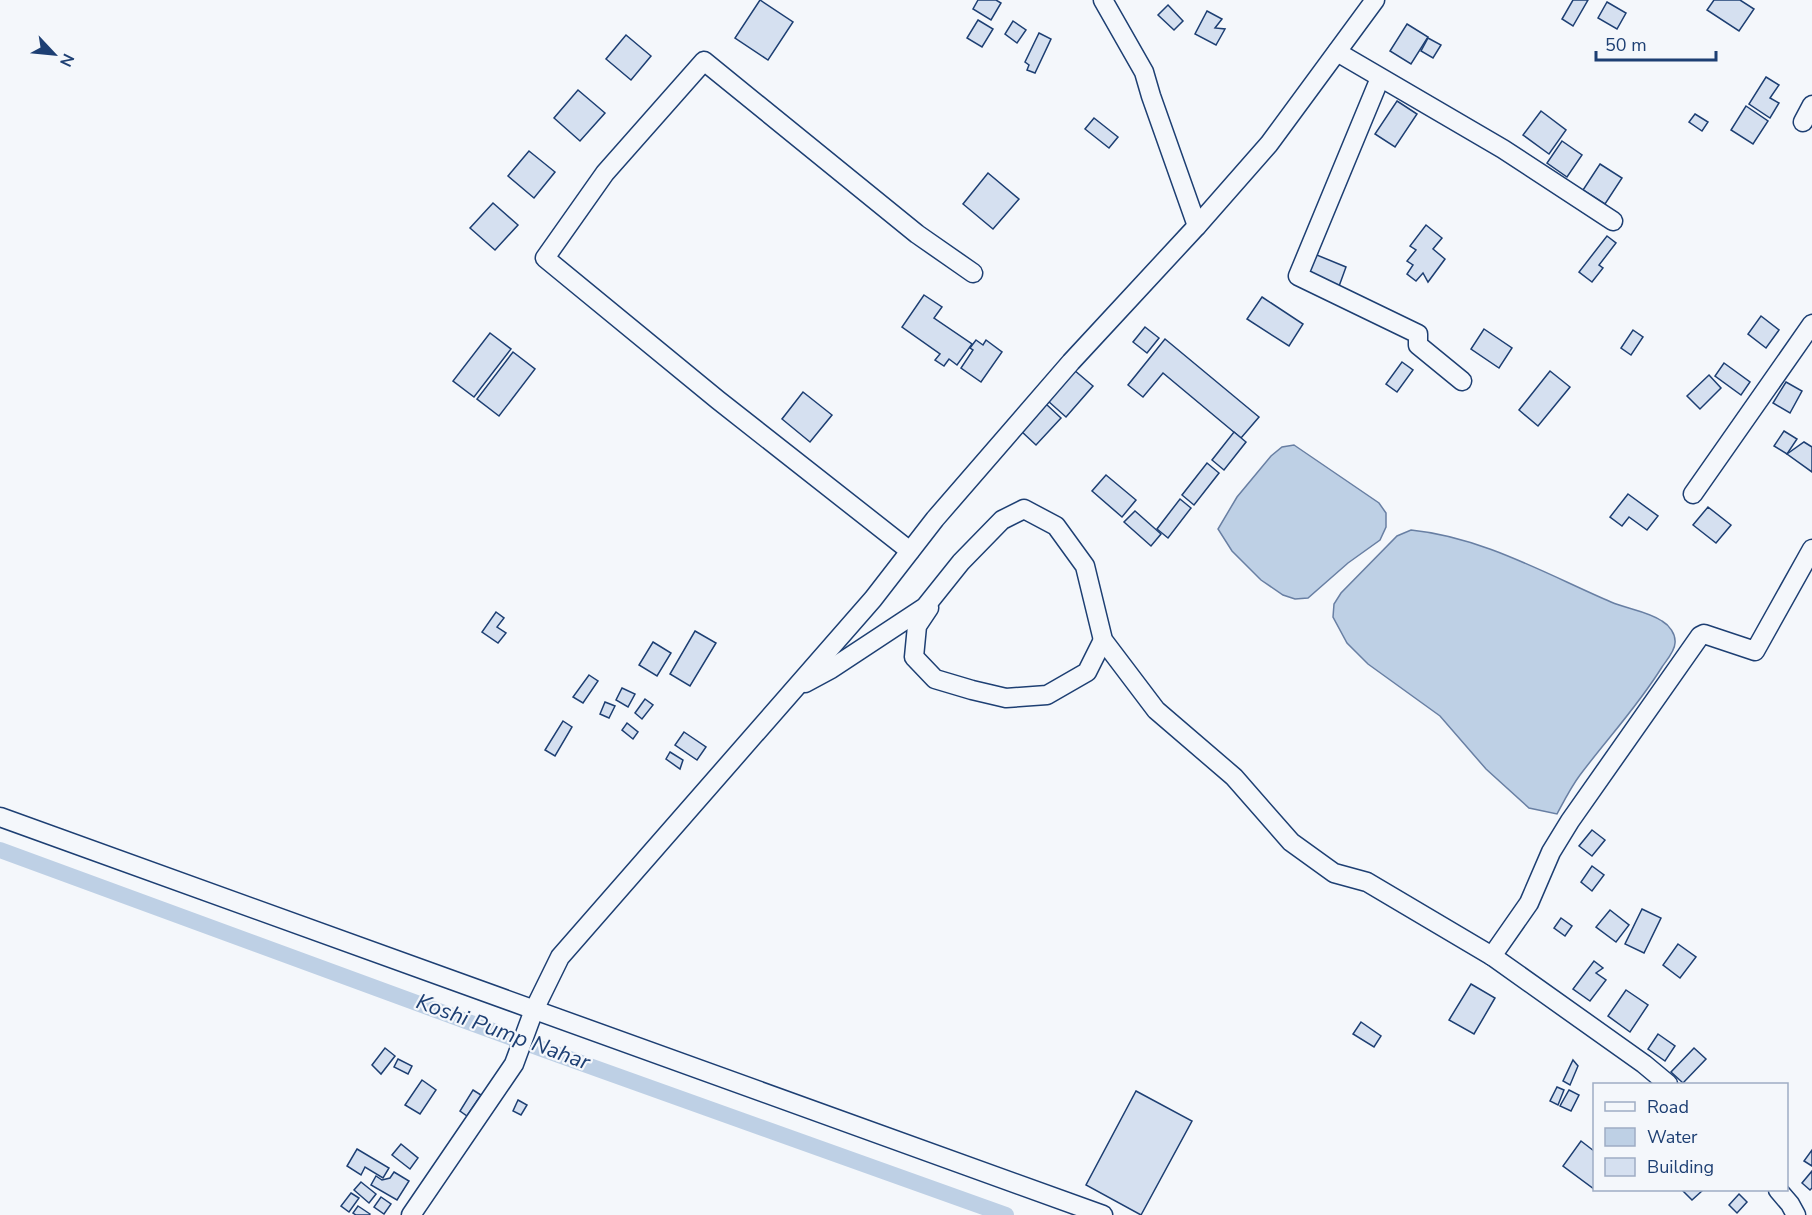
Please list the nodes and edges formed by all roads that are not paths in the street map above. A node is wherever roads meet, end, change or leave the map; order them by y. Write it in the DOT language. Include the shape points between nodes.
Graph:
graph roads {
  1 [pos="1103,0"];
  2 [pos="1375,0"];
  3 [pos="1337,52"];
  4 [pos="1380,78"];
  5 [pos="1812,105"];
  6 [pos="1803,122"];
  7 [pos="1613,221"];
  8 [pos="1197,226"];
  9 [pos="973,273"];
  10 [pos="1812,324"];
  11 [pos="1462,381"];
  12 [pos="1693,494"];
  13 [pos="1812,549"];
  14 [pos="910,551"];
  15 [pos="961,562"];
  16 [pos="1103,640"];
  17 [pos="796,688"];
  18 [pos="0,817"];
  19 [pos="1492,956"];
  20 [pos="534,1010"];
  21 [pos="1667,1083"];
  22 [pos="1779,1191"];
  23 [pos="411,1215"];
  24 [pos="1103,1215"];
  25 [pos="1796,1215"];
  1 -- 8 [label="street" via="1144,72"];
  2 -- 3 [label="street"];
  3 -- 4 [label="street"];
  3 -- 8 [label="street" via="1269,144"];
  4 -- 7 [label="street" via="1503,149"];
  4 -- 11 [label="street" via="1298,276 1418,334 1418,345"];
  5 -- 6 [label="street"];
  8 -- 14 [label="street" via="1071,362"];
  9 -- 14 [label="street" via="917,234 704,61 605,173 545,258"];
  10 -- 12 [label="street"];
  13 -- 19 [label="street" via="1755,651 1700,636 1570,821 1551,852 1529,903"];
  14 -- 17 [label="street"];
  15 -- 16 [label="street" via="1002,520 1024,509 1056,526 1085,566"];
  15 -- 16 [label="street" via="917,626 914,657 935,679 1006,698 1047,695 1087,672"];
  15 -- 17 [label="street" via="925,607"];
  16 -- 19 [label="street" via="1156,710 1234,777 1291,842 1334,873 1367,882"];
  17 -- 20 [label="street" via="560,957"];
  18 -- 20 [label="street"];
  19 -- 21 [label="street"];
  20 -- 23 [label="street" via="514,1064"];
  20 -- 24 [label="street"];
  22 -- 25 [label="street"];
}
